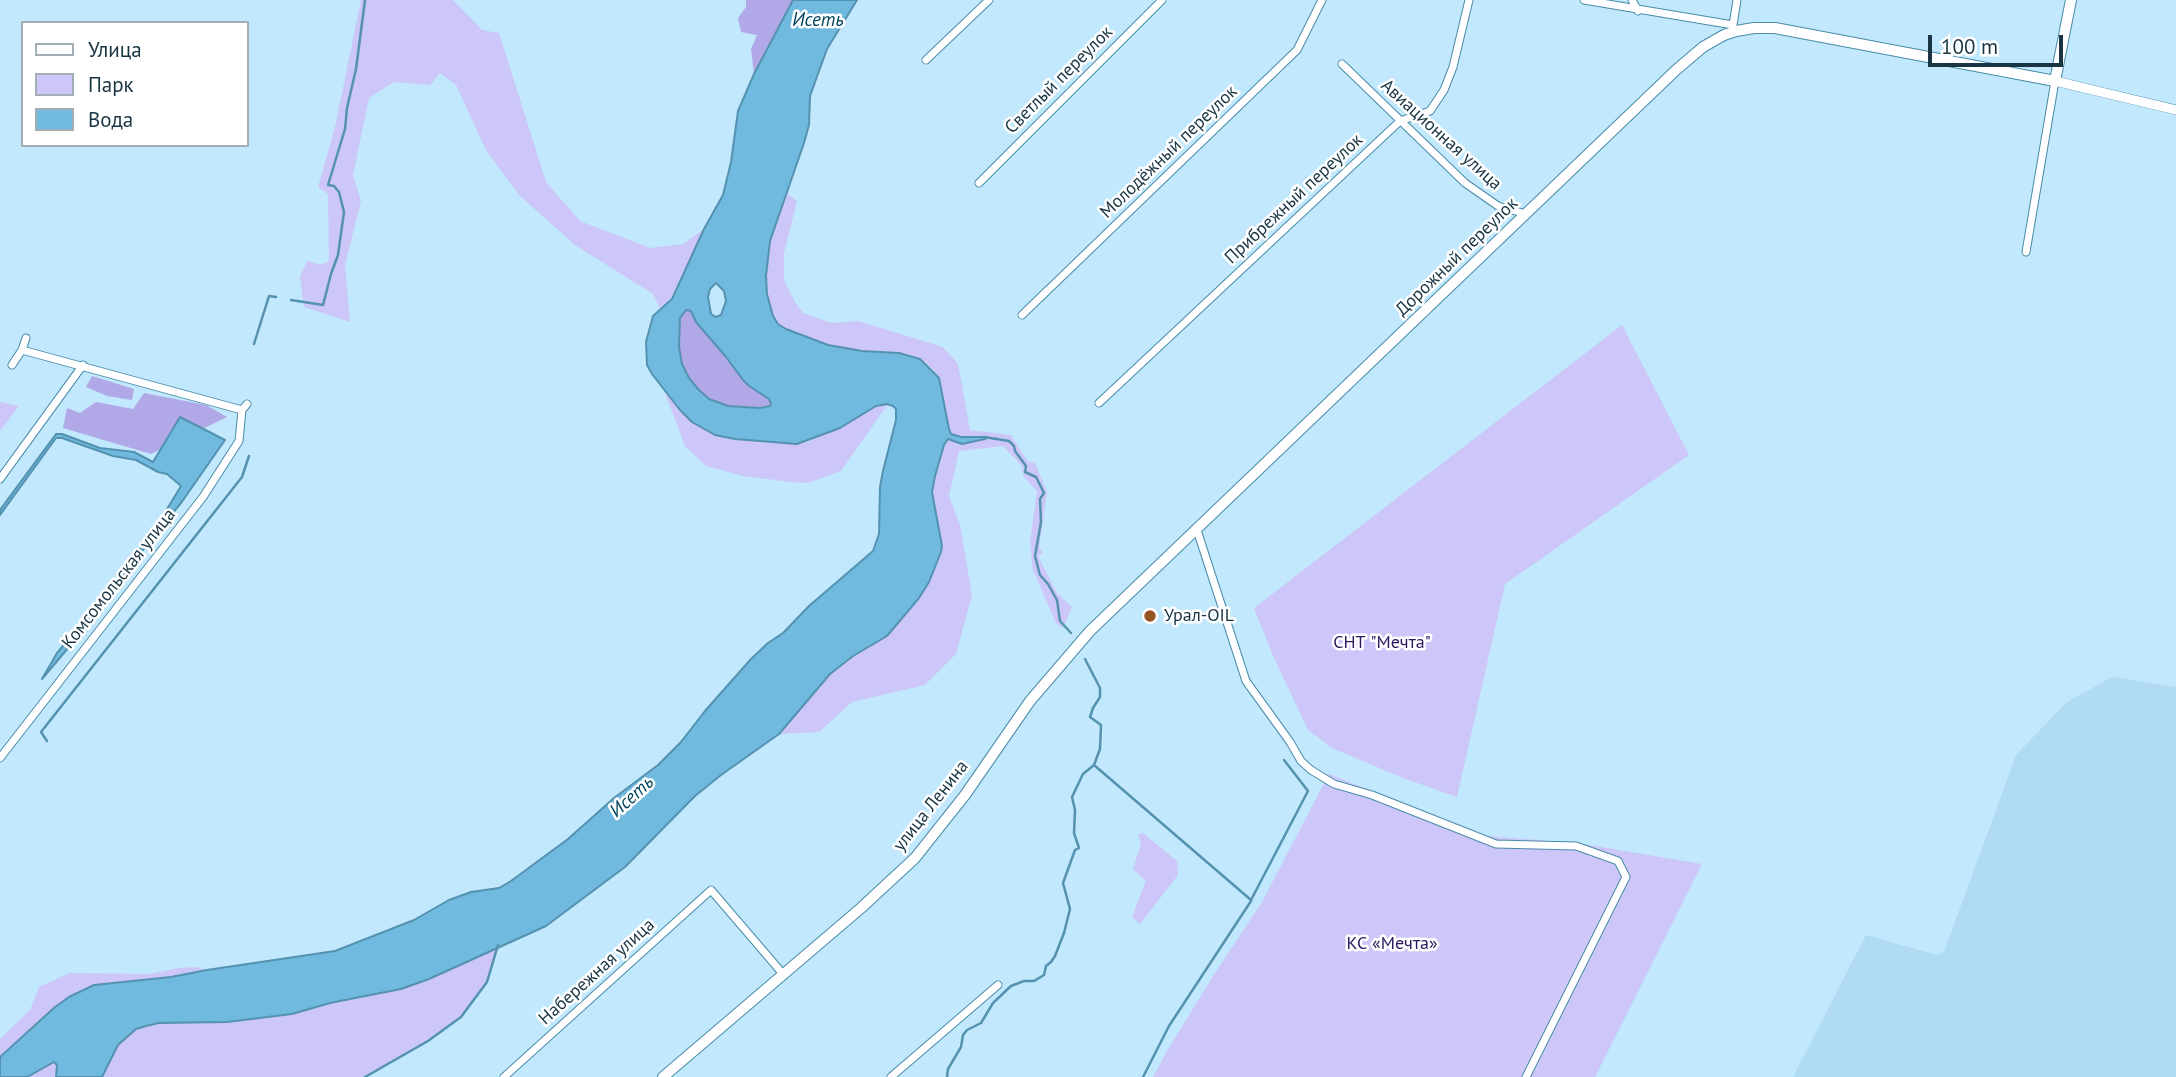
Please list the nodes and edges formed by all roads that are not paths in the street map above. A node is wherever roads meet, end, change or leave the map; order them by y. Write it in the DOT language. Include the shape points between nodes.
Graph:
graph roads {
  1 [pos="989,0"];
  2 [pos="1162,0"];
  3 [pos="1322,0"];
  4 [pos="1469,0"];
  5 [pos="1584,0"];
  6 [pos="1632,0"];
  7 [pos="1737,0"];
  8 [pos="2071,0"];
  9 [pos="1638,11"];
  10 [pos="1735,28"];
  11 [pos="926,60"];
  12 [pos="1342,64"];
  13 [pos="2055,81"];
  14 [pos="2176,110"];
  15 [pos="1400,121"];
  16 [pos="979,183"];
  17 [pos="1528,214"];
  18 [pos="2026,252"];
  19 [pos="1022,315"];
  20 [pos="26,338"];
  21 [pos="22,349"];
  22 [pos="12,365"];
  23 [pos="83,365"];
  24 [pos="1099,403"];
  25 [pos="0,479"];
  26 [pos="1197,530"];
  27 [pos="0,758"];
  28 [pos="783,974"];
  29 [pos="998,985"];
  30 [pos="504,1077"];
  31 [pos="663,1077"];
  32 [pos="891,1077"];
  33 [pos="1526,1077"];
  1 -- 11 [label="street"];
  2 -- 16 [label="street, Светлый переулок"];
  3 -- 19 [label="street, Молодёжный переулок" via="1297,50"];
  4 -- 15 [label="street, Прибрежный переулок" via="1444,90 1430,111"];
  5 -- 9 [label="street"];
  6 -- 9 [label="street"];
  7 -- 10 [label="street"];
  8 -- 13 [label="main road"];
  9 -- 10 [label="street"];
  10 -- 13 [label="main road, Дорожный переулок" via="1775,28"];
  10 -- 17 [label="main road, Дорожный переулок" via="1676,70"];
  12 -- 15 [label="street, Авиационная улица"];
  13 -- 14 [label="street"];
  13 -- 18 [label="street"];
  15 -- 17 [label="street, Авиационная улица" via="1476,191 1498,206"];
  15 -- 24 [label="street, Прибрежный переулок"];
  17 -- 26 [label="main road, Дорожный переулок"];
  20 -- 21 [label="street"];
  21 -- 22 [label="street"];
  21 -- 23 [label="street"];
  23 -- 25 [label="street"];
  23 -- 27 [label="street, Комсомольская улица" via="244,407 239,441 203,497"];
  26 -- 28 [label="main road, улица Ленина" via="1073,648 915,858"];
  26 -- 33 [label="street" via="1246,681 1311,770 1334,784 1496,844 1576,846 1618,861 1626,877"];
  28 -- 30 [label="street, Набережная улица" via="711,890"];
  28 -- 31 [label="main road, улица Ленина"];
  29 -- 32 [label="street"];
}
